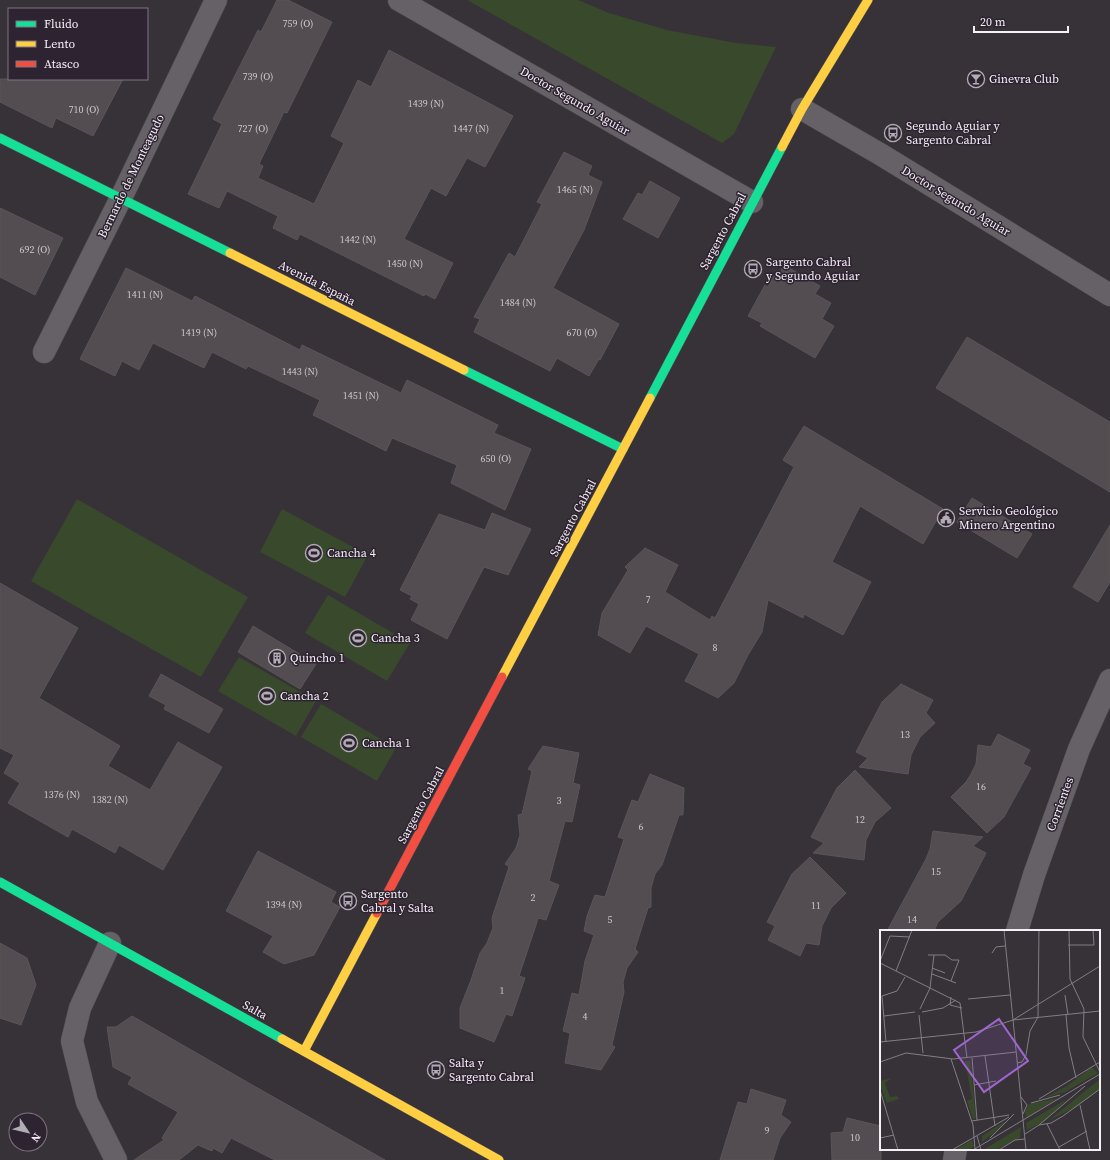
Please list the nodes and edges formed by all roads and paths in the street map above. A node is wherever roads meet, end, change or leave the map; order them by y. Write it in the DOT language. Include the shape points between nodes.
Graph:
graph roads {
  1 [pos="216,0"];
  2 [pos="399,0"];
  3 [pos="868,0"];
  4 [pos="802,109"];
  5 [pos="0,138"];
  6 [pos="120,198"];
  7 [pos="752,202"];
  8 [pos="1110,295"];
  9 [pos="44,352"];
  10 [pos="623,449"];
  11 [pos="1110,680"];
  12 [pos="0,882"];
  13 [pos="1017,930"];
  14 [pos="110,943"];
  15 [pos="304,1051"];
  16 [pos="956,1150"];
  17 [pos="116,1160"];
  18 [pos="499,1160"];
  19 [pos="954,1160"];
  1 -- 6 [label="street, Bernardo de Monteagudo"];
  2 -- 7 [label="street, Doctor Segundo Aguiar"];
  3 -- 4 [label="main road, Sargento Cabral"];
  4 -- 7 [label="main road, Sargento Cabral"];
  4 -- 8 [label="street, Doctor Segundo Aguiar"];
  5 -- 6 [label="main road, Avenida España"];
  6 -- 9 [label="street, Bernardo de Monteagudo"];
  6 -- 10 [label="main road, Avenida España"];
  7 -- 10 [label="main road, Sargento Cabral"];
  10 -- 15 [label="main road, Sargento Cabral"];
  11 -- 13 [label="street, Corrientes" via="1079,749"];
  12 -- 14 [label="main road, Salta"];
  14 -- 15 [label="main road, Salta"];
  14 -- 17 [label="street" via="80,1008 72,1041 86,1102"];
  15 -- 18 [label="main road, Salta"];
  16 -- 19 [label="street"];
}
